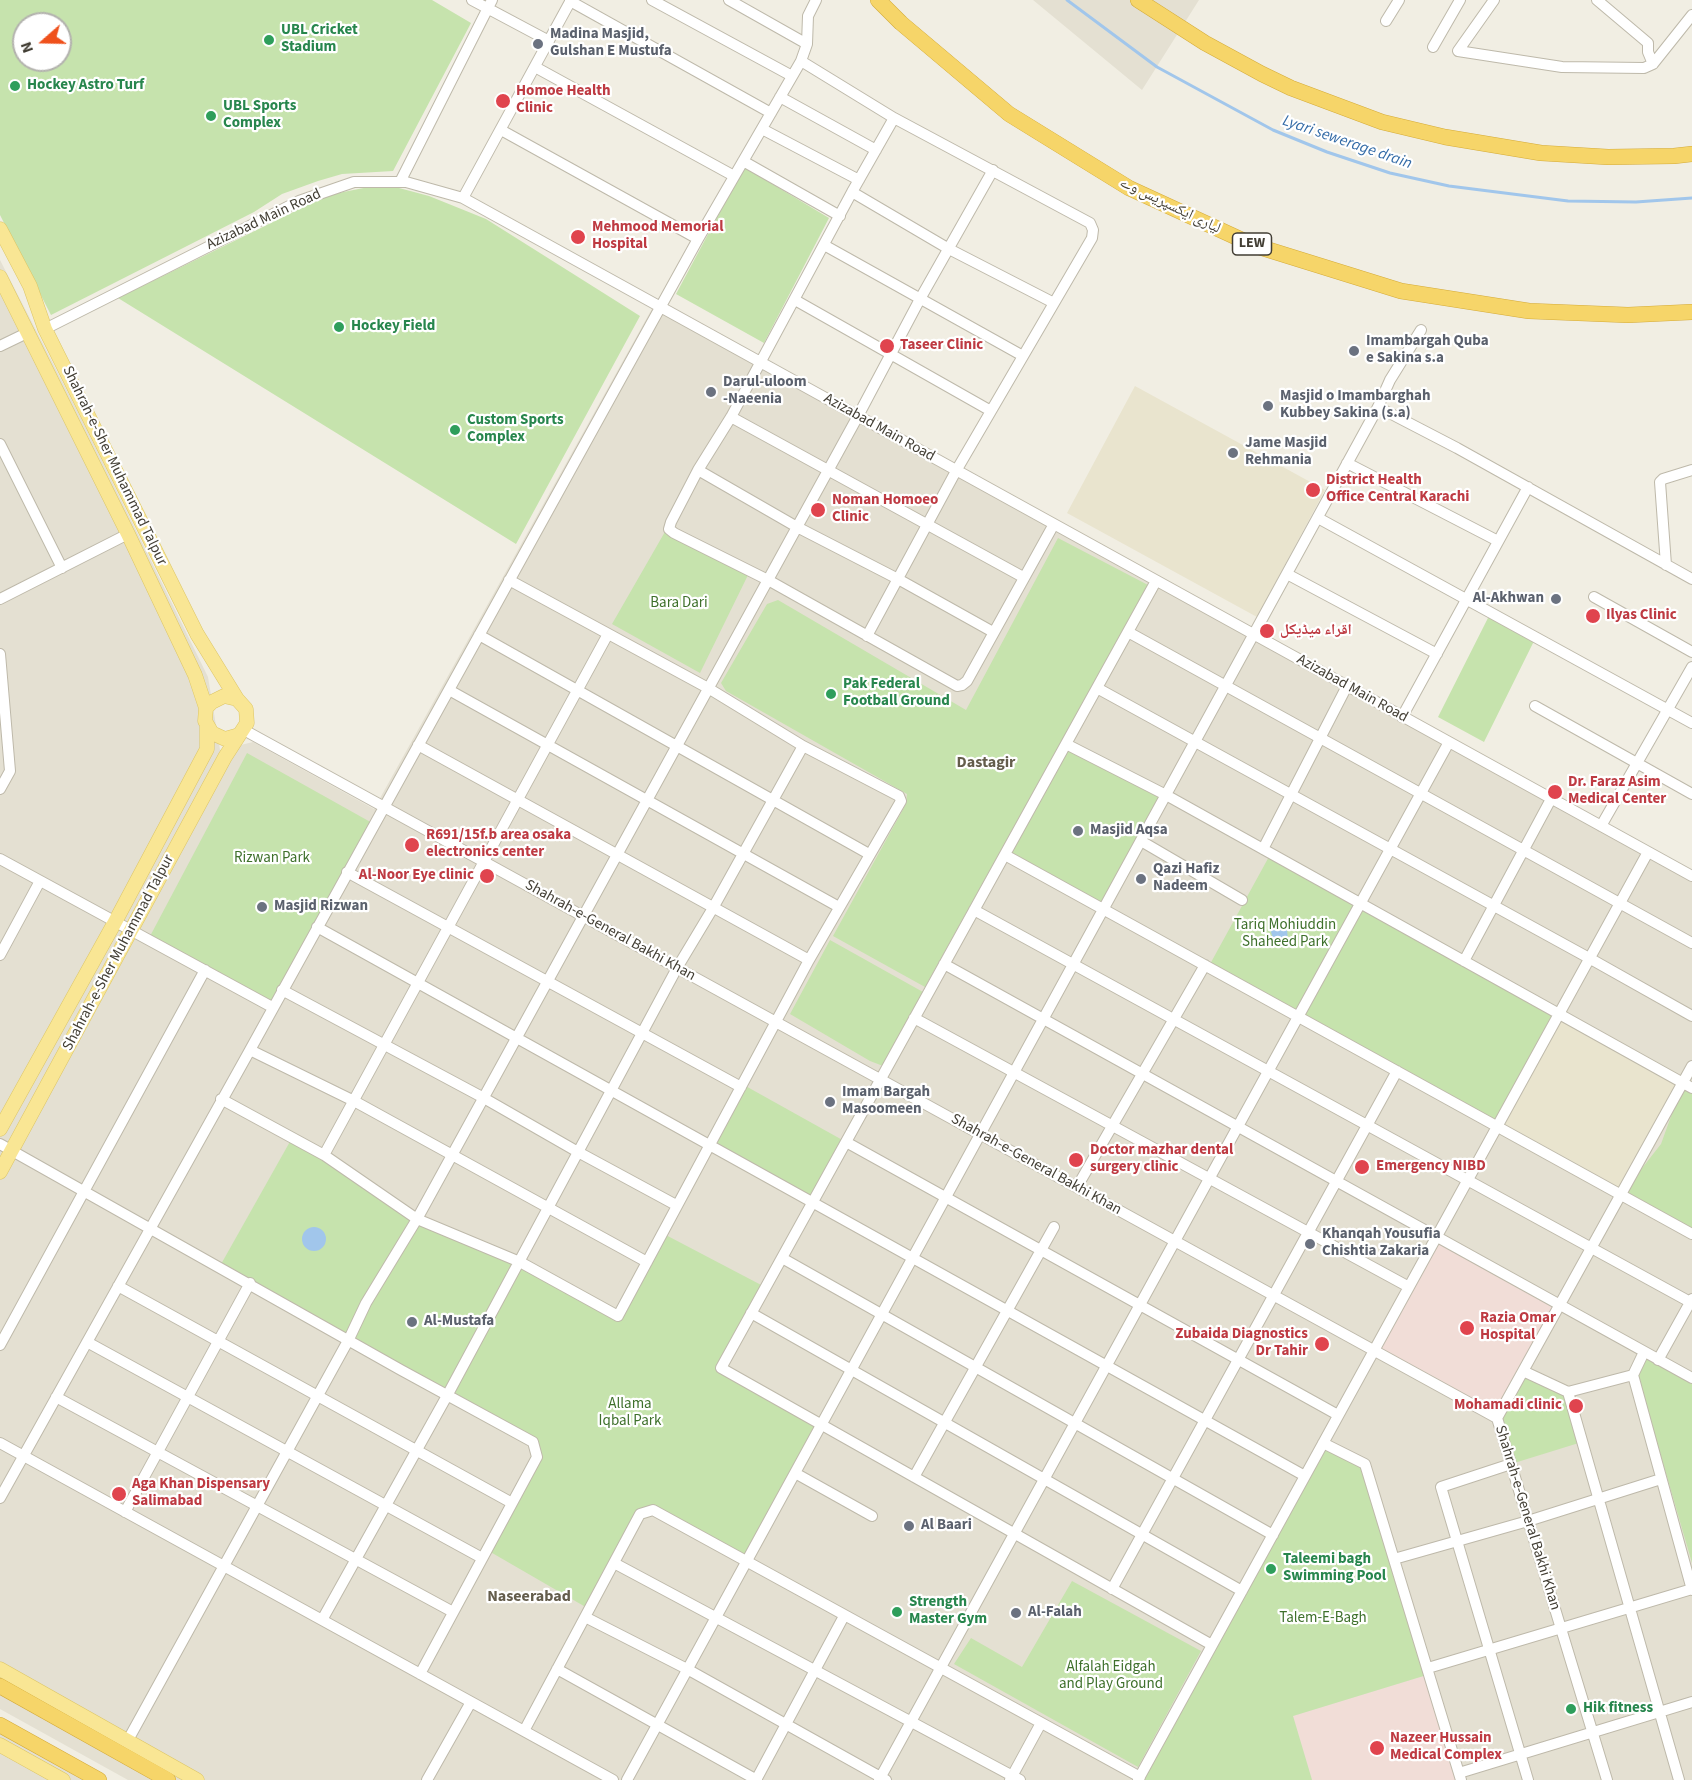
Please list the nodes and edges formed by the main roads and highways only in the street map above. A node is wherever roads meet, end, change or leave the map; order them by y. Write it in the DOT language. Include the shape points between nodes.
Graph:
graph roads {
  1 [pos="878,0"];
  2 [pos="1138,0"];
  3 [pos="1692,154"];
  4 [pos="0,229"];
  5 [pos="0,277"];
  6 [pos="1692,312"];
  7 [pos="237,699"];
  8 [pos="206,708"];
  9 [pos="207,727"];
  10 [pos="242,733"];
  11 [pos="0,1129"];
  12 [pos="6,1147"];
  13 [pos="0,1172"];
  14 [pos="0,1669"];
  15 [pos="0,1686"];
  16 [pos="0,1725"];
  17 [pos="0,1746"];
  18 [pos="63,1780"];
  19 [pos="99,1780"];
  20 [pos="168,1780"];
  21 [pos="197,1780"];
  1 -- 6 [label="highway, لیاری ایکسپریس وے / LEW" via="1009,114 1129,188 1253,245 1401,291 1529,311 1628,315"];
  2 -- 3 [label="highway" via="1262,74 1382,122 1541,153 1608,157"];
  4 -- 7 [label="main road, Shahrah-e-Sher Muhammad Talpur" via="30,286 45,329 197,634"];
  5 -- 8 [label="main road, Shahrah-e-Sher Muhammad Talpur" via="128,534 195,675"];
  7 -- 8 [label="main road" via="217,698"];
  7 -- 10 [label="main road" via="248,716"];
  8 -- 9 [label="main road"];
  9 -- 10 [label="main road" via="225,739"];
  9 -- 11 [label="main road, Shahrah-e-Sher Muhammad Talpur" via="207,749"];
  10 -- 12 [label="main road, Shahrah-e-Sher Muhammad Talpur"];
  12 -- 13 [label="main road, Shahrah-e-Sher Muhammad Talpur"];
  14 -- 21 [label="main road"];
  15 -- 20 [label="highway"];
  16 -- 19 [label="highway"];
  17 -- 18 [label="main road"];
}
